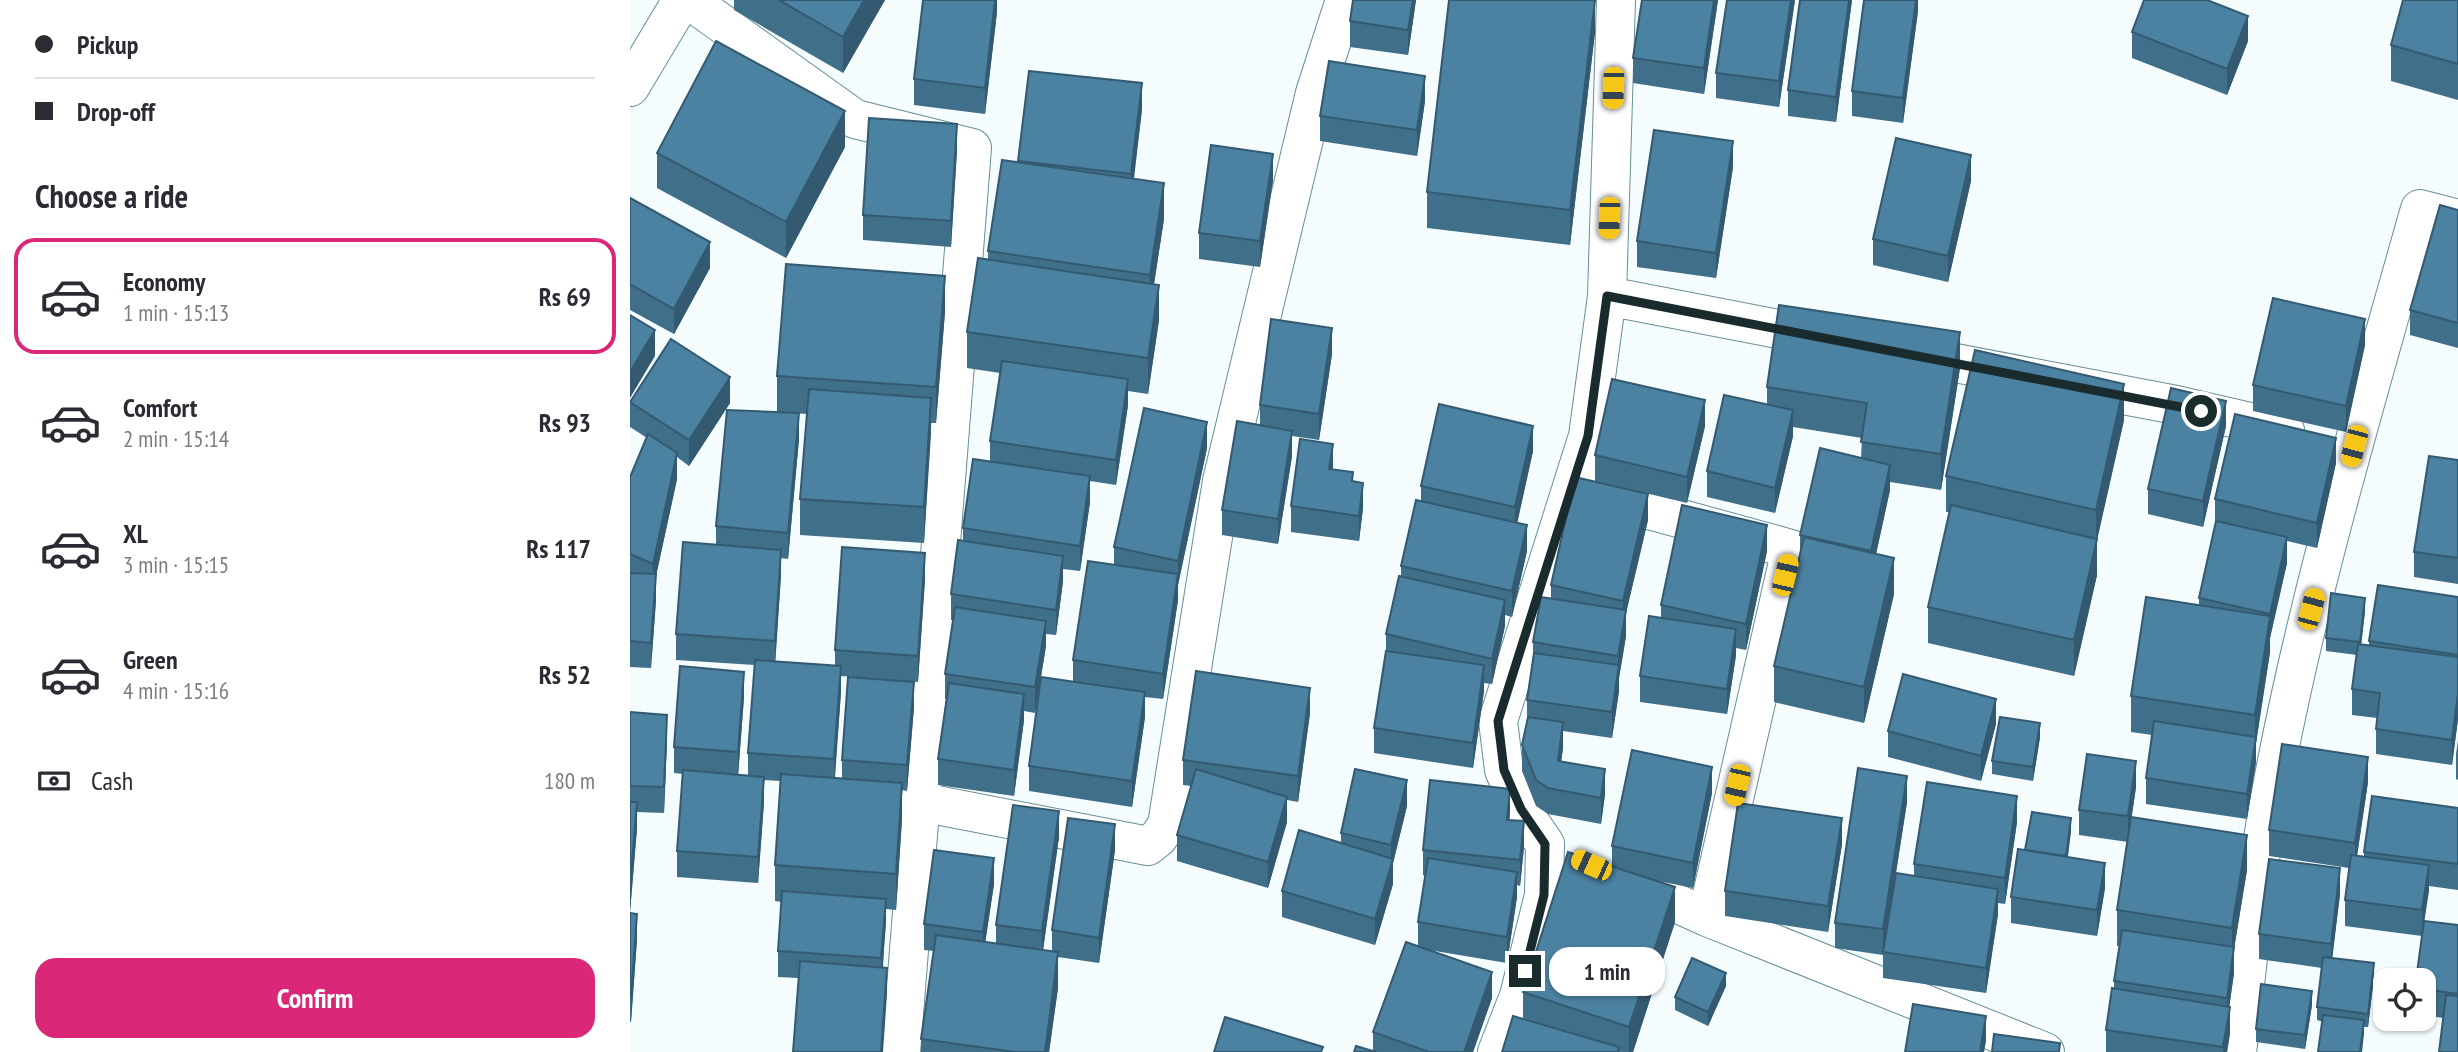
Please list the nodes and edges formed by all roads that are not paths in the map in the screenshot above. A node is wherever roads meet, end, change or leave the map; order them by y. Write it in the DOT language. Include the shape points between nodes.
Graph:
graph roads {
  1 [pos="682,0"];
  2 [pos="689,0"];
  3 [pos="1345,0"];
  4 [pos="1605,4"];
  5 [pos="630,87"];
  6 [pos="2458,219"];
  7 [pos="1607,296"];
  8 [pos="2354,446"];
  9 [pos="1572,489"];
  10 [pos="921,802"];
  11 [pos="1545,844"];
  12 [pos="1707,917"];
  13 [pos="901,1052"];
  14 [pos="1497,1052"];
  15 [pos="2045,1052"];
  16 [pos="2238,1052"];
  1 -- 5 [label="street"];
  2 -- 10 [label="street" via="855,119 972,148"];
  3 -- 10 [label="street" via="1315,93 1222,481 1167,825 1148,846"];
  4 -- 7 [label="street"];
  6 -- 8 [label="street" via="2420,209"];
  7 -- 8 [label="street" via="2176,405"];
  7 -- 9 [label="street" via="1588,436"];
  8 -- 16 [label="street" via="2311,609 2266,821"];
  9 -- 11 [label="street" via="1498,721 1504,770 1521,809"];
  9 -- 12 [label="street" via="1791,549"];
  10 -- 13 [label="street"];
  11 -- 12 [label="street"];
  11 -- 14 [label="street" via="1544,895 1519,996"];
  12 -- 15 [label="street"];
}
